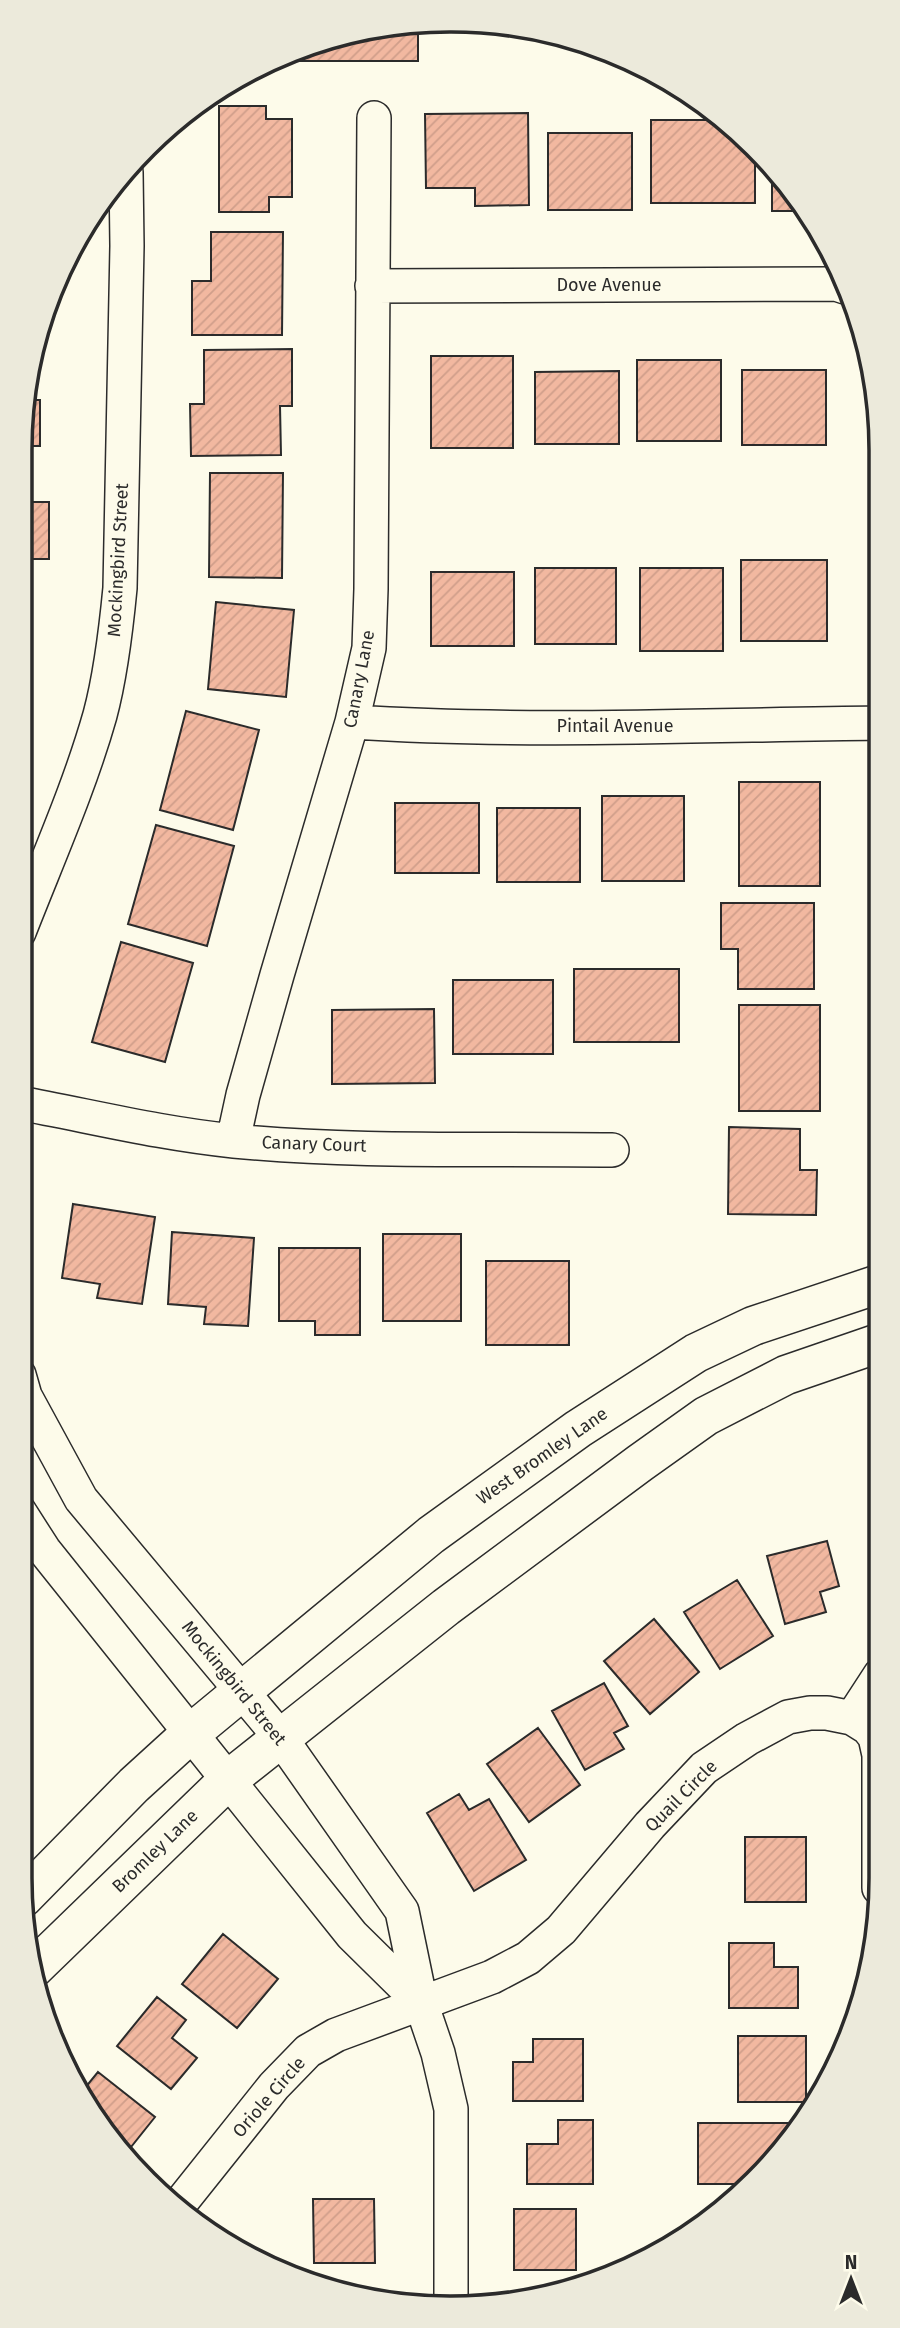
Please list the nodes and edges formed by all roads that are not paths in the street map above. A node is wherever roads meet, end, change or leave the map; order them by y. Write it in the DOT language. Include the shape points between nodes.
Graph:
graph roads {
  1 [pos="374,118"];
  2 [pos="126,185"];
  3 [pos="834,284"];
  4 [pos="372,286"];
  5 [pos="352,722"];
  6 [pos="869,723"];
  7 [pos="32,899"];
  8 [pos="32,1105"];
  9 [pos="233,1141"];
  10 [pos="612,1150"];
  11 [pos="869,1287"];
  12 [pos="869,1346"];
  13 [pos="32,1410"];
  14 [pos="32,1531"];
  15 [pos="242,1692"];
  16 [pos="869,1692"];
  17 [pos="852,1718"];
  18 [pos="869,1730"];
  19 [pos="190,1734"];
  20 [pos="280,1737"];
  21 [pos="228,1780"];
  22 [pos="32,1889"];
  23 [pos="40,1962"];
  24 [pos="421,2003"];
  25 [pos="182,2200"];
  26 [pos="451,2296"];
  1 -- 4 [label="street, Canary Lane"];
  2 -- 7 [label="street, Mockingbird Street" via="121,574 114,640 84,765"];
  3 -- 4 [label="street, Dove Avenue"];
  4 -- 5 [label="street, Canary Lane" via="369,648"];
  5 -- 6 [label="street, Pintail Avenue" via="569,727"];
  5 -- 9 [label="street, Canary Lane"];
  8 -- 9 [label="street, Canary Court"];
  9 -- 10 [label="street, Canary Court"];
  11 -- 15 [label="street, West Bromley Lane" via="753,1326 695,1353 643,1385 430,1535"];
  12 -- 20 [label="street" via="786,1375 706,1416 446,1607"];
  13 -- 15 [label="street, Mockingbird Street" via="81,1499"];
  14 -- 19 [label="street, Mockingbird Street"];
  15 -- 19 [label="street"];
  15 -- 20 [label="street, Mockingbird Street"];
  16 -- 17 [label="street"];
  17 -- 18 [label="street"];
  17 -- 24 [label="street, Quail Circle" via="827,1713 788,1717 747,1739 704,1768 561,1930 528,1958 492,1977"];
  19 -- 21 [label="street, Mockingbird Street"];
  19 -- 22 [label="street"];
  20 -- 21 [label="street, Bromley Lane"];
  20 -- 24 [label="street, Mockingbird Street" via="402,1911"];
  21 -- 23 [label="street, Bromley Lane"];
  21 -- 24 [label="street, Mockingbird Street" via="352,1935"];
  24 -- 25 [label="street, Oriole Circle" via="308,2051"];
  24 -- 26 [label="street, Mockingbird Street" via="451,2109"];
}
